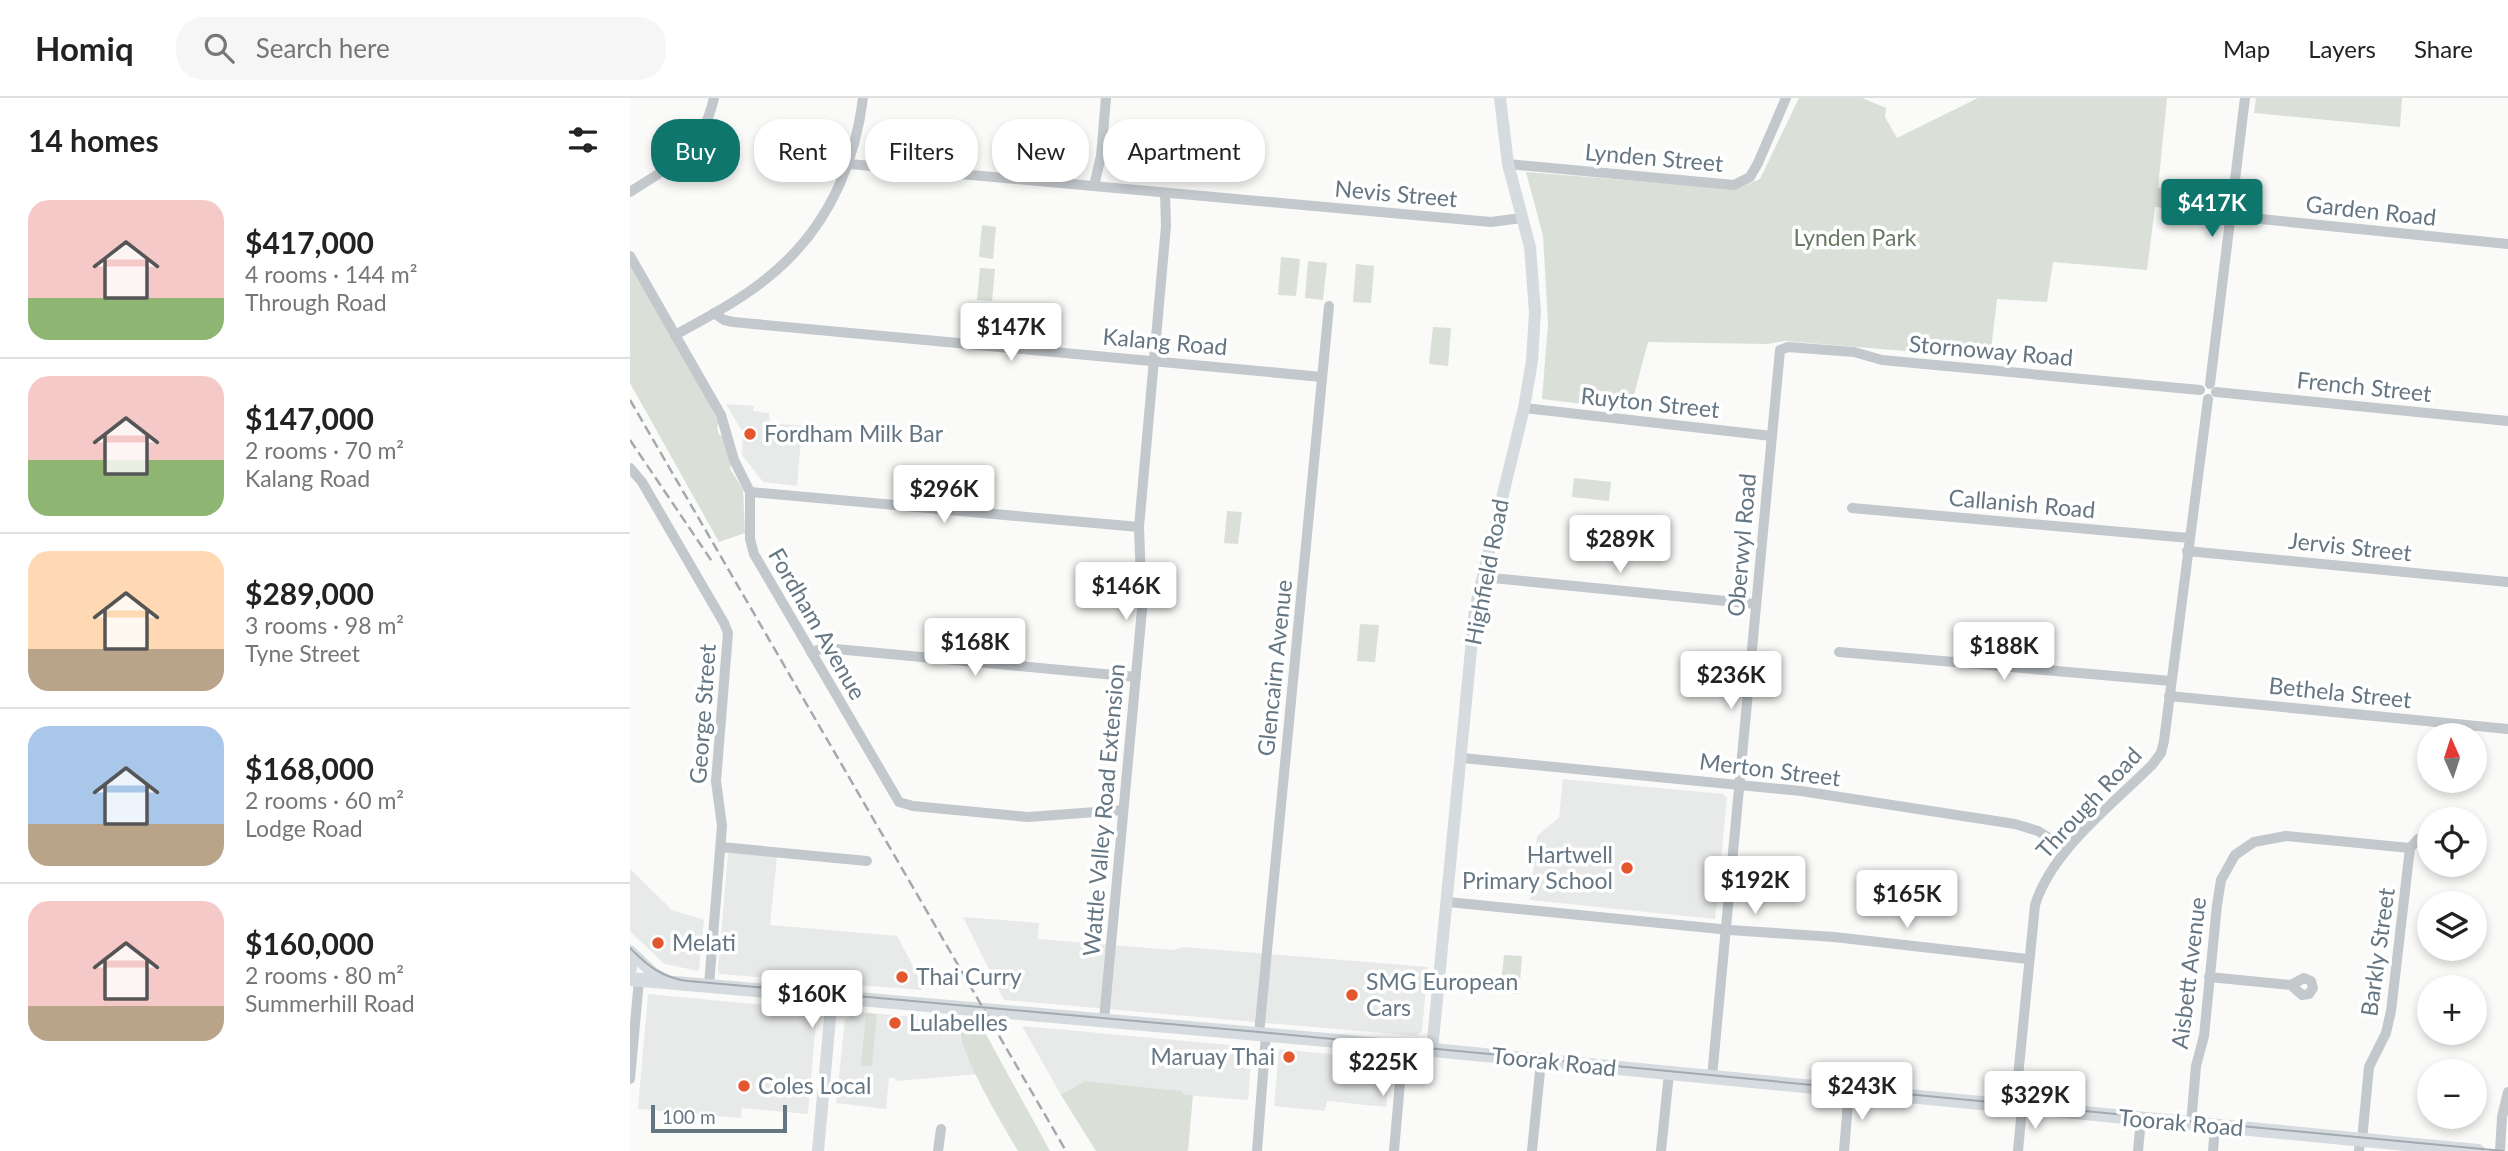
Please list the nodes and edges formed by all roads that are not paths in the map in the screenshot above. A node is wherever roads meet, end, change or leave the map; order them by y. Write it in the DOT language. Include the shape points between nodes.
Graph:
graph roads {
  1 [pos="714,98"];
  2 [pos="863,98"];
  3 [pos="1106,98"];
  4 [pos="1500,98"];
  5 [pos="1786,98"];
  6 [pos="2245,98"];
  7 [pos="851,155"];
  8 [pos="851,164"];
  9 [pos="1508,164"];
  10 [pos="840,182"];
  11 [pos="1098,187"];
  12 [pos="630,192"];
  13 [pos="1169,193"];
  14 [pos="2230,216"];
  15 [pos="1522,218"];
  16 [pos="2508,244"];
  17 [pos="630,256"];
  18 [pos="1329,306"];
  19 [pos="714,313"];
  20 [pos="676,335"];
  21 [pos="1780,350"];
  22 [pos="1155,360"];
  23 [pos="1322,377"];
  24 [pos="2211,391"];
  25 [pos="1524,408"];
  26 [pos="2508,421"];
  27 [pos="1772,436"];
  28 [pos="631,470"];
  29 [pos="750,492"];
  30 [pos="1852,508"];
  31 [pos="1139,527"];
  32 [pos="2189,538"];
  33 [pos="2187,551"];
  34 [pos="1482,577"];
  35 [pos="2508,582"];
  36 [pos="1755,604"];
  37 [pos="811,652"];
  38 [pos="1839,652"];
  39 [pos="1136,677"];
  40 [pos="2171,681"];
  41 [pos="2169,696"];
  42 [pos="2508,729"];
  43 [pos="1462,758"];
  44 [pos="1739,784"];
  45 [pos="1123,810"];
  46 [pos="2417,840"];
  47 [pos="721,847"];
  48 [pos="2410,848"];
  49 [pos="2067,849"];
  50 [pos="867,861"];
  51 [pos="1448,902"];
  52 [pos="1725,929"];
  53 [pos="631,951"];
  54 [pos="2028,959"];
  55 [pos="633,977"];
  56 [pos="2209,977"];
  57 [pos="677,983"];
  58 [pos="709,985"];
  59 [pos="2291,985"];
  60 [pos="832,996"];
  61 [pos="1104,1020"];
  62 [pos="1263,1035"];
  63 [pos="1403,1048"];
  64 [pos="1432,1050"];
  65 [pos="1541,1061"];
  66 [pos="1669,1073"];
  67 [pos="1712,1077"];
  68 [pos="630,1079"];
  69 [pos="1849,1091"];
  70 [pos="2508,1093"];
  71 [pos="2018,1107"];
  72 [pos="2141,1119"];
  73 [pos="2191,1124"];
  74 [pos="2216,1126"];
  75 [pos="941,1129"];
  76 [pos="2360,1144"];
  77 [pos="818,1151"];
  78 [pos="939,1151"];
  79 [pos="1257,1151"];
  80 [pos="1394,1151"];
  81 [pos="1532,1151"];
  82 [pos="1661,1151"];
  83 [pos="1843,1151"];
  84 [pos="2018,1151"];
  85 [pos="2138,1151"];
  86 [pos="2213,1151"];
  87 [pos="2478,1151"];
  88 [pos="2500,1151"];
  1 -- 12 [label="street" via="706,124 689,150"];
  2 -- 7 [label="street"];
  3 -- 11 [label="street"];
  4 -- 9 [label="main road, Highfield Road"];
  5 -- 9 [label="street, Lynden Street" via="1750,177 1734,185"];
  6 -- 14 [label="street, Through Road"];
  8 -- 11 [label="street, Nevis Street"];
  9 -- 15 [label="main road, Highfield Road"];
  10 -- 19 [label="street" via="821,219 797,251 766,279"];
  11 -- 13 [label="street, Nevis Street"];
  13 -- 15 [label="street, Nevis Street" via="1491,222"];
  13 -- 22 [label="street, Wattle Valley Road Extension"];
  14 -- 16 [label="street, Garden Road"];
  14 -- 24 [label="street, Through Road"];
  15 -- 25 [label="main road, Highfield Road" via="1530,247 1535,312"];
  17 -- 20 [label="street, Fordham Avenue"];
  18 -- 23 [label="street, Glencairn Avenue"];
  19 -- 20 [label="street"];
  19 -- 22 [label="street, Kalang Road" via="733,322"];
  20 -- 29 [label="street, Fordham Avenue" via="721,415 734,460"];
  21 -- 24 [label="street, Stornoway Road" via="1854,352 1882,360 2200,390 2203,397"];
  21 -- 27 [label="street, Oberwyl Road"];
  22 -- 23 [label="street, Kalang Road"];
  22 -- 31 [label="street, Wattle Valley Road Extension"];
  23 -- 62 [label="street, Glencairn Avenue"];
  24 -- 26 [label="street, French Street"];
  24 -- 32 [label="street, Through Road"];
  25 -- 27 [label="street, Ruyton Street"];
  25 -- 34 [label="main road, Highfield Road"];
  27 -- 36 [label="street, Oberwyl Road"];
  28 -- 47 [label="street, George Street" via="727,631 716,781 723,821"];
  29 -- 31 [label="street"];
  29 -- 37 [label="street, Fordham Avenue" via="752,549"];
  30 -- 32 [label="street, Callanish Road"];
  31 -- 39 [label="street, Wattle Valley Road Extension" via="1142,603"];
  32 -- 33 [label="street, Through Road"];
  33 -- 35 [label="street, Jervis Street"];
  33 -- 40 [label="street, Through Road"];
  34 -- 36 [label="street"];
  34 -- 43 [label="main road, Highfield Road"];
  36 -- 44 [label="street, Oberwyl Road"];
  37 -- 39 [label="street" via="825,649"];
  37 -- 45 [label="street, Fordham Avenue" via="903,804 1027,817"];
  38 -- 40 [label="street"];
  39 -- 45 [label="street, Wattle Valley Road Extension"];
  40 -- 41 [label="street, Through Road"];
  41 -- 42 [label="street, Bethela Street"];
  41 -- 49 [label="street, Through Road" via="2161,753"];
  43 -- 44 [label="street, Merton Street"];
  43 -- 51 [label="main road, Highfield Road"];
  44 -- 49 [label="street, Merton Street" via="2015,824 2038,831"];
  44 -- 52 [label="street, Oberwyl Road"];
  45 -- 61 [label="street, Wattle Valley Road Extension"];
  46 -- 48 [label="street"];
  47 -- 50 [label="street"];
  47 -- 58 [label="street, George Street"];
  48 -- 56 [label="street, Aisbett Avenue" via="2286,836 2254,842 2235,855 2221,880"];
  48 -- 76 [label="street, Barkly Street" via="2391,1011 2369,1067"];
  49 -- 54 [label="street, Through Road" via="2041,886"];
  51 -- 52 [label="street"];
  51 -- 64 [label="main road, Highfield Road"];
  52 -- 54 [label="street"];
  52 -- 67 [label="street, Oberwyl Road"];
  53 -- 55 [label="main road"];
  53 -- 57 [label="main road" via="653,973"];
  54 -- 71 [label="street, Through Road"];
  55 -- 57 [label="highway, Toorak Road"];
  55 -- 68 [label="street"];
  56 -- 59 [label="street"];
  56 -- 73 [label="street, Aisbett Avenue"];
  57 -- 58 [label="highway, Toorak Road"];
  58 -- 60 [label="highway, Toorak Road"];
  60 -- 61 [label="highway, Toorak Road"];
  60 -- 77 [label="main road"];
  61 -- 62 [label="highway, Toorak Road"];
  62 -- 63 [label="highway, Toorak Road"];
  62 -- 79 [label="street, Glencairn Avenue"];
  63 -- 64 [label="highway, Toorak Road"];
  63 -- 80 [label="street"];
  64 -- 65 [label="highway, Toorak Road"];
  65 -- 66 [label="highway, Toorak Road"];
  65 -- 81 [label="street"];
  66 -- 67 [label="highway, Toorak Road"];
  66 -- 82 [label="street"];
  67 -- 69 [label="highway, Toorak Road"];
  69 -- 71 [label="highway, Toorak Road"];
  69 -- 83 [label="street"];
  70 -- 88 [label="street"];
  71 -- 72 [label="highway, Toorak Road"];
  71 -- 84 [label="street, Through Road"];
  72 -- 73 [label="highway, Toorak Road"];
  72 -- 85 [label="street"];
  73 -- 74 [label="highway, Toorak Road"];
  74 -- 76 [label="highway, Toorak Road"];
  74 -- 86 [label="street"];
  75 -- 78 [label="street"];
  76 -- 87 [label="highway, Toorak Road"];
}
